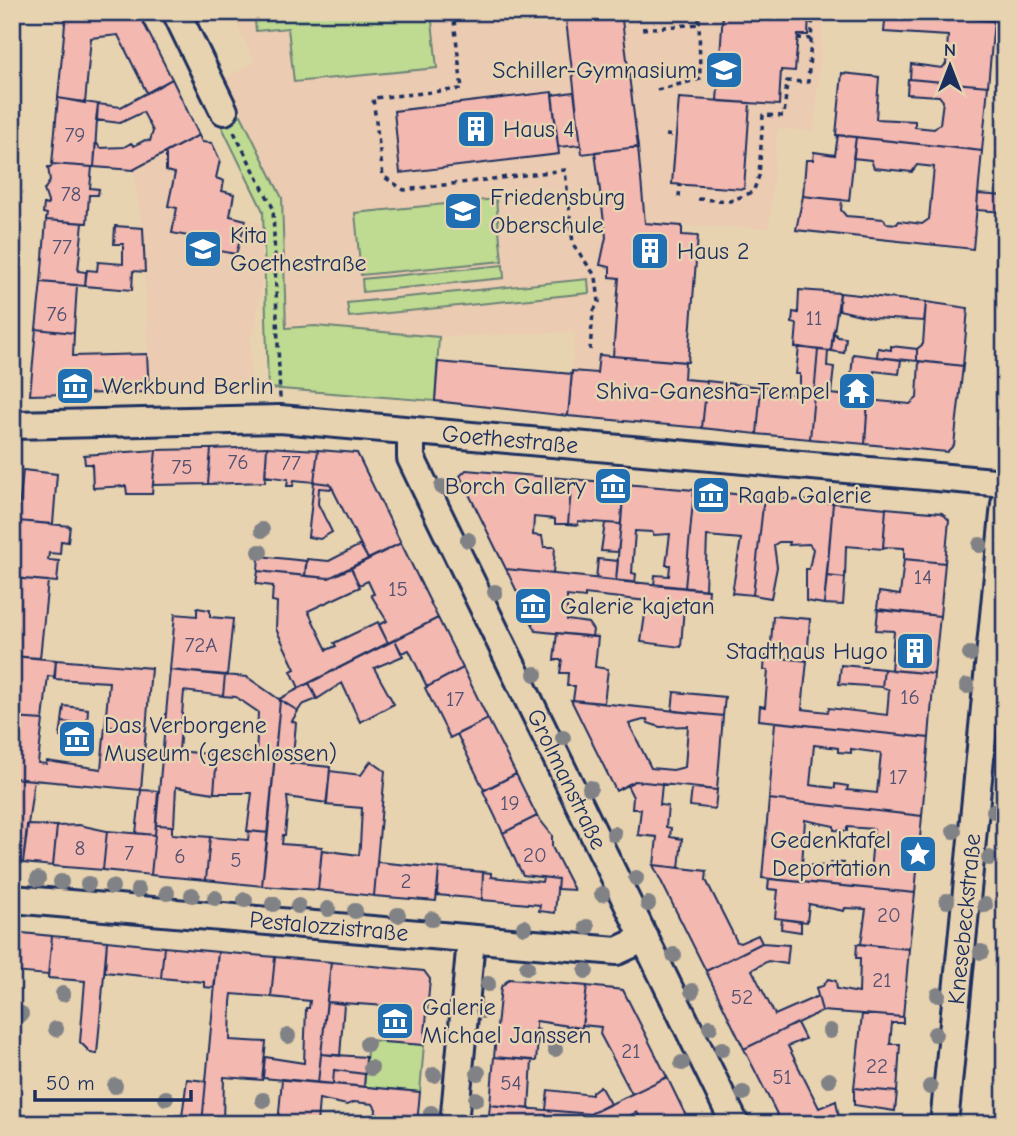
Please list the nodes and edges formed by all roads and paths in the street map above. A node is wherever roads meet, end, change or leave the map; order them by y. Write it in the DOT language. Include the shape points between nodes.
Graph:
graph roads {
  1 [pos="176,12"];
  2 [pos="459,12"];
  3 [pos="699,12"];
  4 [pos="813,12"];
  5 [pos="699,24"];
  6 [pos="642,29"];
  7 [pos="797,38"];
  8 [pos="811,39"];
  9 [pos="657,90"];
  10 [pos="224,111"];
  11 [pos="666,135"];
  12 [pos="676,135"];
  13 [pos="680,184"];
  14 [pos="679,197"];
  15 [pos="698,199"];
  16 [pos="590,350"];
  17 [pos="280,419"];
  18 [pos="12,425"];
  19 [pos="411,432"];
  20 [pos="1005,483"];
  21 [pos="1005,504"];
  22 [pos="12,899"];
  23 [pos="645,939"];
  24 [pos="471,940"];
  25 [pos="454,1124"];
  26 [pos="735,1124"];
  27 [pos="944,1124"];
  1 -- 10 [label="street"];
  2 -- 16 [label="path" via="454,20 462,89 373,99 383,176 404,190 565,170 573,244 596,277 599,302 593,312"];
  3 -- 5 [label="path"];
  4 -- 8 [label="path"];
  5 -- 6 [label="path"];
  5 -- 9 [label="path" via="700,79"];
  7 -- 8 [label="path"];
  8 -- 15 [label="path" via="808,82 787,81 784,117 763,115 759,176 752,192 730,201"];
  10 -- 17 [label="path" via="272,208"];
  11 -- 12 [label="path"];
  13 -- 14 [label="path"];
  17 -- 18 [label="street, Goethestraße"];
  17 -- 19 [label="street, Goethestraße"];
  19 -- 20 [label="street, Goethestraße"];
  19 -- 23 [label="street, Grolmanstraße" via="411,457"];
  21 -- 27 [label="street, Knesebeckstraße"];
  22 -- 24 [label="street, Pestalozzistraße"];
  23 -- 24 [label="street, Pestalozzistraße" via="617,951"];
  23 -- 26 [label="street, Grolmanstraße"];
  24 -- 25 [label="street"];
}
